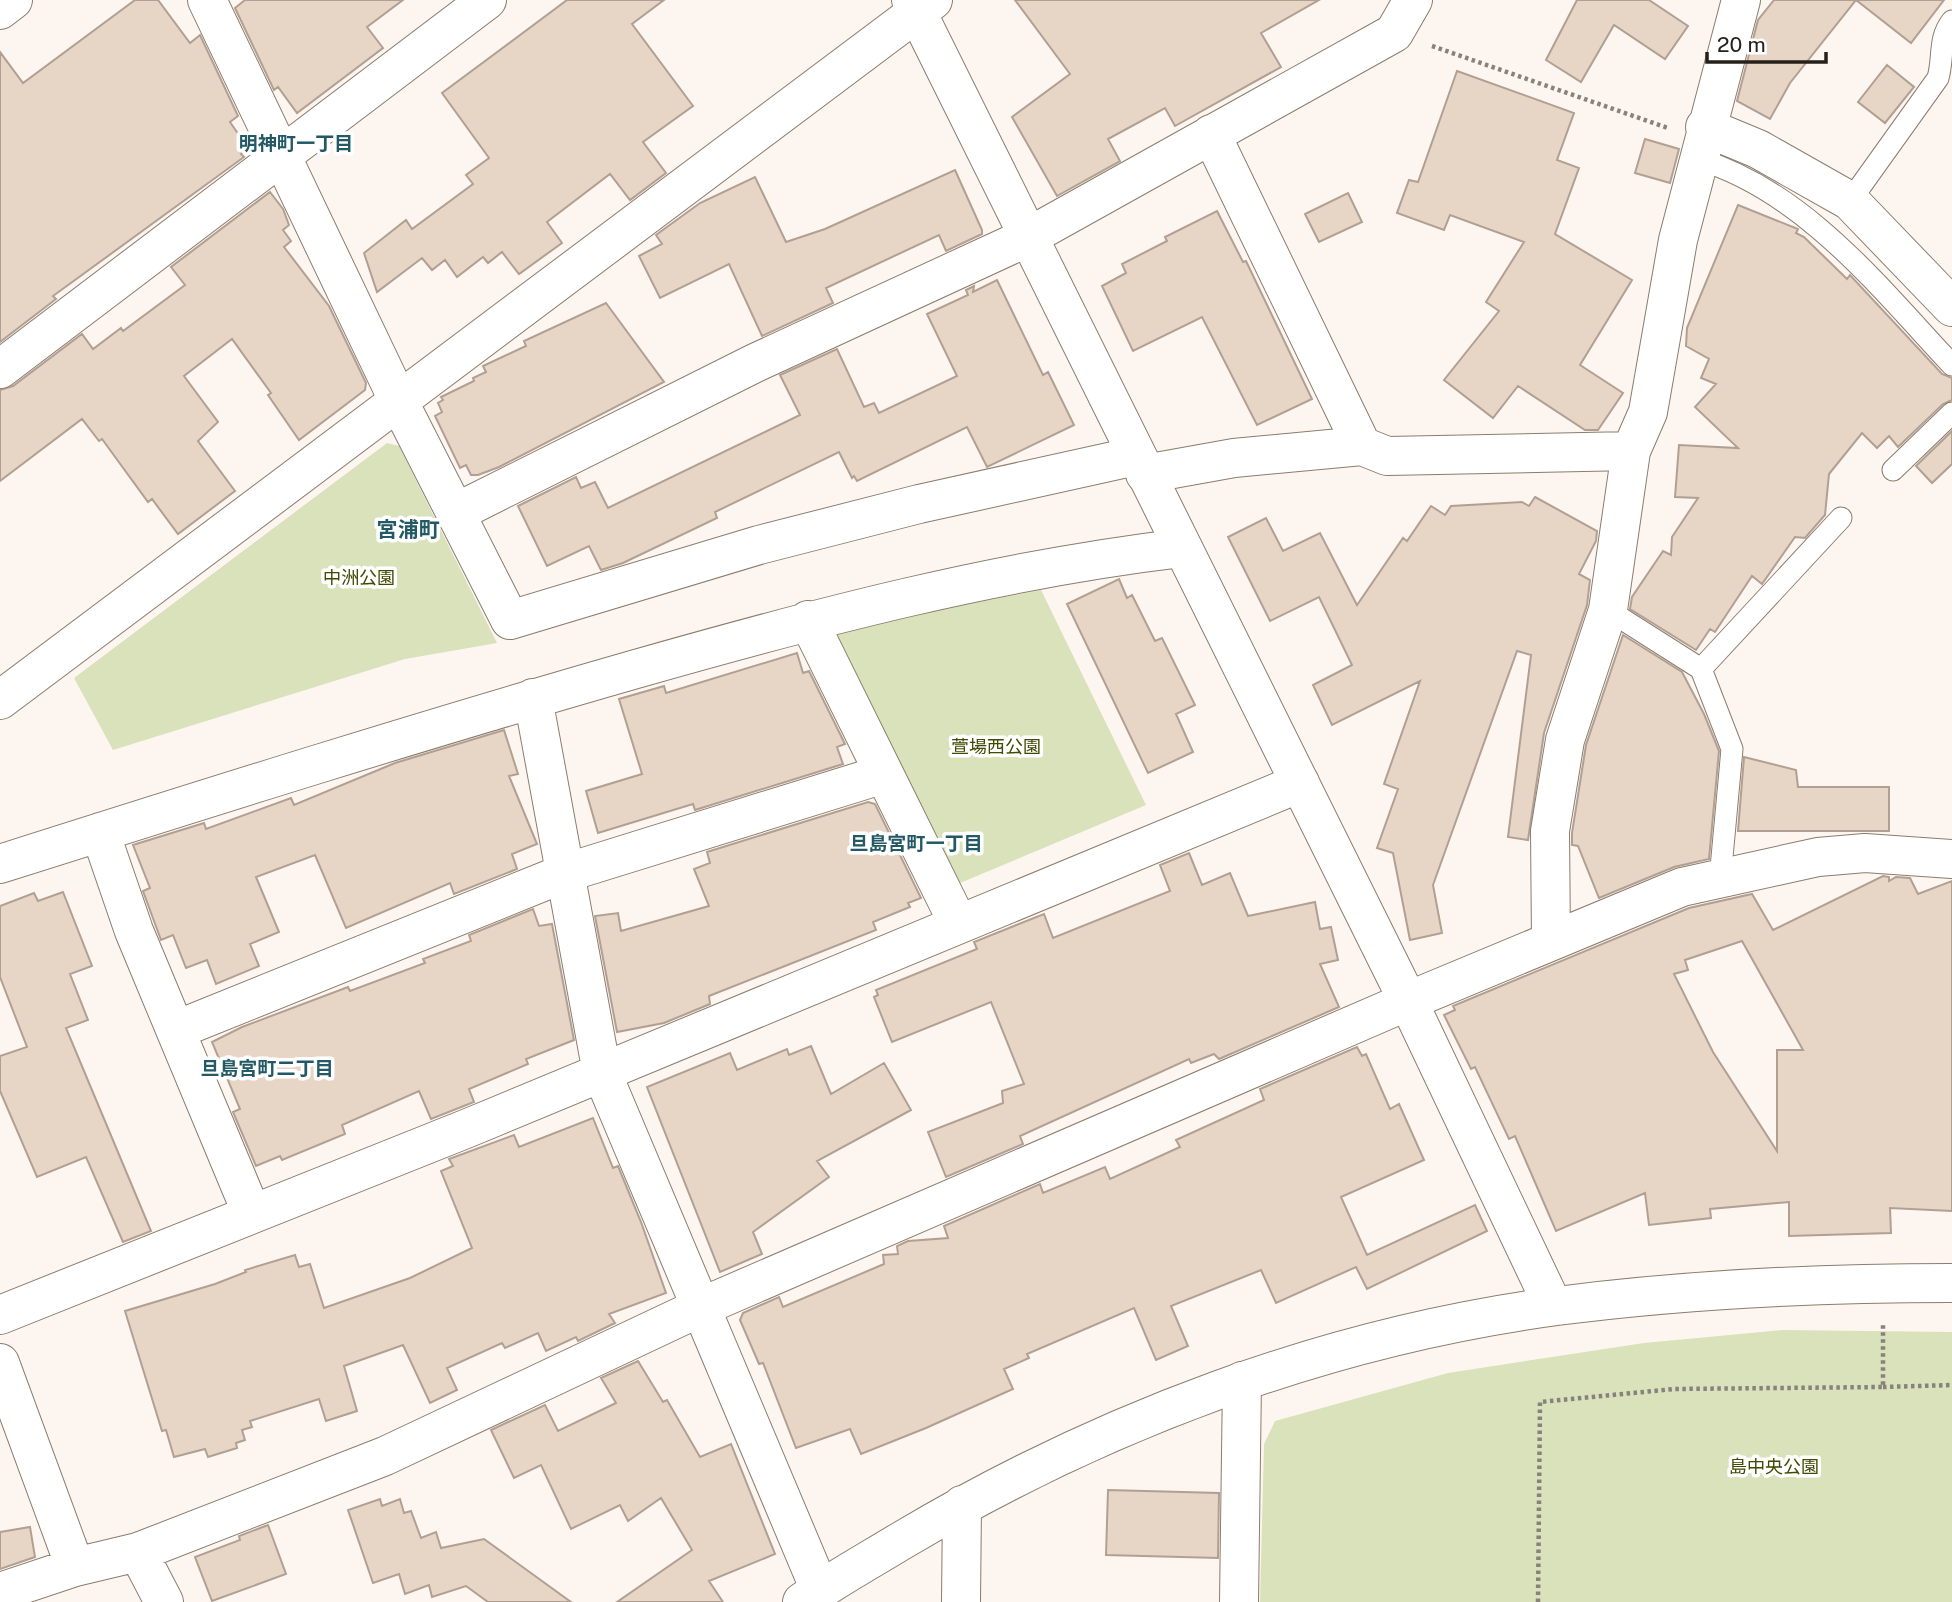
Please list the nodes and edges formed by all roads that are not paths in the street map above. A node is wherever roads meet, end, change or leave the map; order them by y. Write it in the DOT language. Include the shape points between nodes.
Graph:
graph roads {
  1 [pos="13,0"];
  2 [pos="207,0"];
  3 [pos="487,0"];
  4 [pos="1413,0"];
  5 [pos="1741,0"];
  6 [pos="920,4"];
  7 [pos="0,10"];
  8 [pos="1952,21"];
  9 [pos="1211,134"];
  10 [pos="1702,142"];
  11 [pos="282,155"];
  12 [pos="1850,201"];
  13 [pos="1028,237"];
  14 [pos="1952,307"];
  15 [pos="1952,365"];
  16 [pos="0,369"];
  17 [pos="399,402"];
  18 [pos="1952,413"];
  19 [pos="1362,446"];
  20 [pos="1630,451"];
  21 [pos="1141,465"];
  22 [pos="1893,470"];
  23 [pos="455,513"];
  24 [pos="1841,518"];
  25 [pos="1182,548"];
  26 [pos="1608,610"];
  27 [pos="808,620"];
  28 [pos="1701,669"];
  29 [pos="533,698"];
  30 [pos="0,700"];
  31 [pos="884,774"];
  32 [pos="1300,783"];
  33 [pos="100,832"];
  34 [pos="1952,859"];
  35 [pos="0,864"];
  36 [pos="565,873"];
  37 [pos="1720,879"];
  38 [pos="958,923"];
  39 [pos="1551,940"];
  40 [pos="1408,1000"];
  41 [pos="176,1030"];
  42 [pos="603,1073"];
  43 [pos="252,1214"];
  44 [pos="1952,1283"];
  45 [pos="1553,1306"];
  46 [pos="701,1307"];
  47 [pos="0,1315"];
  48 [pos="0,1363"];
  49 [pos="1242,1381"];
  50 [pos="962,1505"];
  51 [pos="138,1552"];
  52 [pos="75,1567"];
  53 [pos="0,1592"];
  54 [pos="811,1596"];
  55 [pos="164,1602"];
  56 [pos="961,1602"];
  57 [pos="1239,1602"];
  1 -- 7 [label="street"];
  2 -- 11 [label="street"];
  3 -- 11 [label="street"];
  4 -- 9 [label="street" via="1394,33"];
  5 -- 10 [label="street"];
  6 -- 13 [label="street"];
  6 -- 17 [label="street"];
  8 -- 12 [label="lane" via="1941,38 1938,78"];
  9 -- 13 [label="street"];
  9 -- 19 [label="street"];
  10 -- 12 [label="street" via="1758,149"];
  10 -- 15 [label="lane" via="1730,169 1767,190 1848,253"];
  10 -- 20 [label="street" via="1678,240 1648,412"];
  11 -- 16 [label="street"];
  11 -- 17 [label="street"];
  12 -- 14 [label="street"];
  13 -- 21 [label="street"];
  13 -- 23 [label="street" via="755,363"];
  17 -- 23 [label="street"];
  17 -- 30 [label="street"];
  18 -- 22 [label="lane"];
  19 -- 20 [label="street" via="1387,456"];
  19 -- 21 [label="street"];
  20 -- 26 [label="street"];
  21 -- 23 [label="street" via="919,504 773,541 510,620"];
  21 -- 25 [label="street"];
  24 -- 28 [label="lane"];
  25 -- 27 [label="street" via="1080,560"];
  25 -- 32 [label="street"];
  26 -- 28 [label="lane"];
  26 -- 39 [label="street" via="1565,740 1550,831"];
  27 -- 29 [label="street"];
  27 -- 31 [label="street"];
  28 -- 37 [label="lane" via="1732,749"];
  29 -- 33 [label="street"];
  29 -- 36 [label="street"];
  31 -- 36 [label="street"];
  31 -- 38 [label="street"];
  32 -- 38 [label="street"];
  32 -- 40 [label="street"];
  33 -- 35 [label="street"];
  33 -- 41 [label="street" via="134,931"];
  34 -- 37 [label="street" via="1865,853 1818,857"];
  36 -- 41 [label="street"];
  36 -- 42 [label="street"];
  37 -- 39 [label="street" via="1682,887"];
  38 -- 42 [label="street"];
  39 -- 40 [label="street"];
  40 -- 45 [label="street"];
  40 -- 46 [label="street"];
  41 -- 43 [label="street"];
  42 -- 43 [label="street"];
  42 -- 46 [label="street"];
  43 -- 47 [label="street"];
  44 -- 45 [label="street" via="1694,1290"];
  45 -- 49 [label="street" via="1392,1338"];
  46 -- 51 [label="street" via="385,1455"];
  46 -- 54 [label="street"];
  48 -- 52 [label="street"];
  49 -- 50 [label="street" via="1080,1446"];
  49 -- 57 [label="street"];
  50 -- 54 [label="street"];
  50 -- 56 [label="street"];
  51 -- 52 [label="street"];
  51 -- 55 [label="street"];
  52 -- 53 [label="street"];
}
